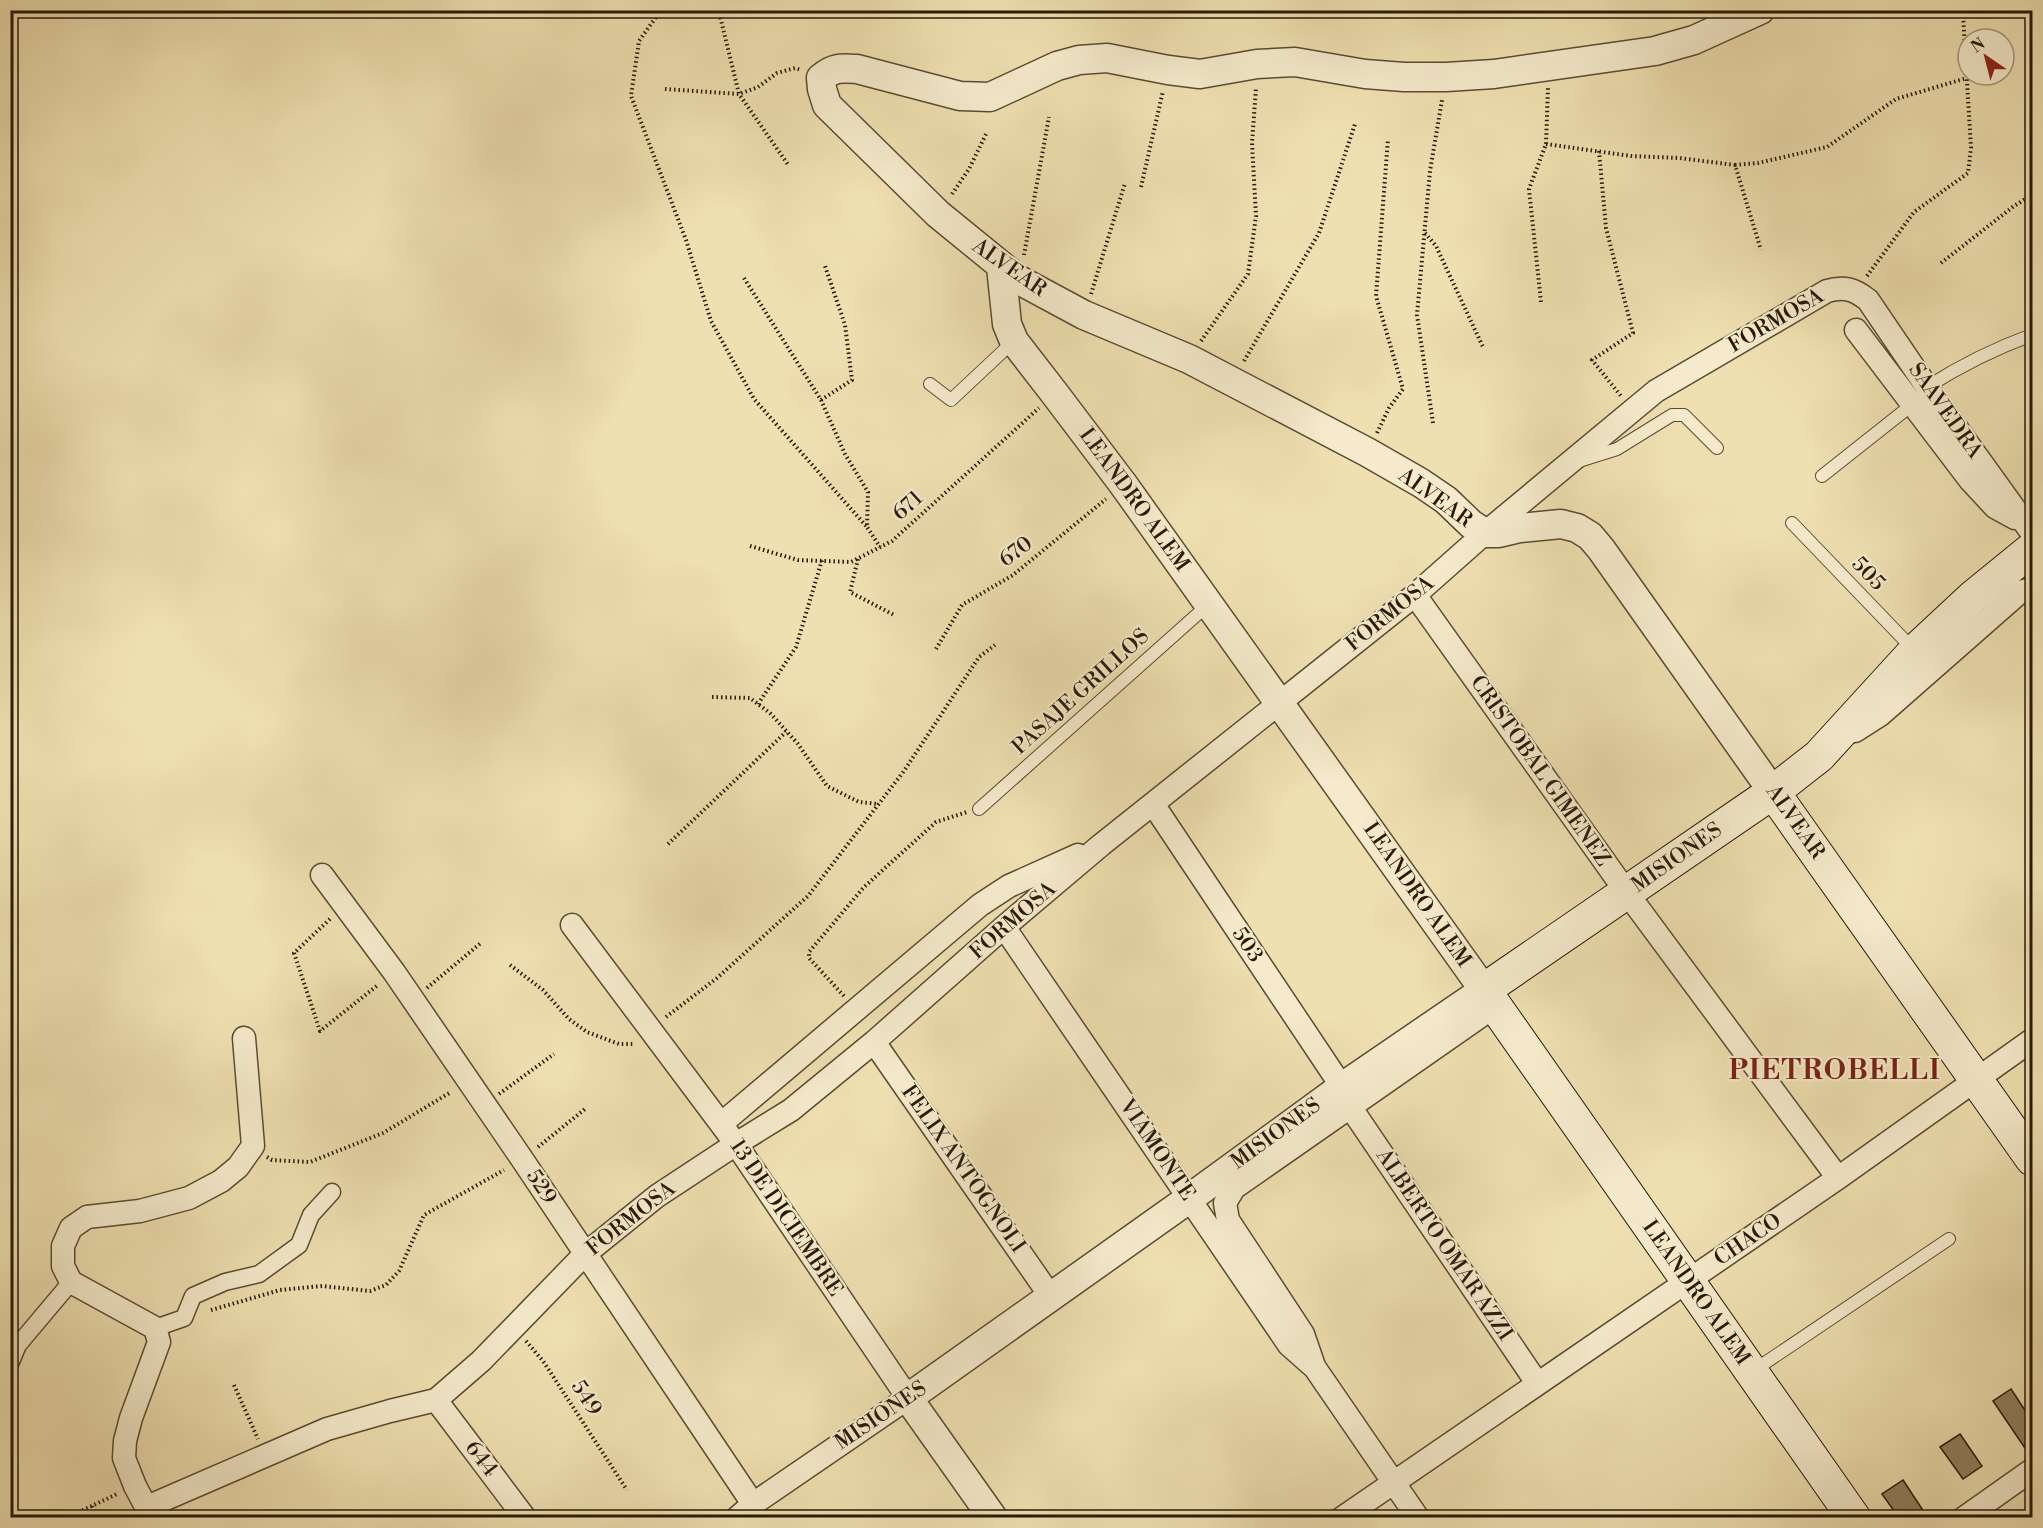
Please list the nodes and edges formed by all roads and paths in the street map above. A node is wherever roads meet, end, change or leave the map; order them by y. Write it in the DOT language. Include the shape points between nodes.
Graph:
graph roads {
  1 [pos="662,10"];
  2 [pos="716,10"];
  3 [pos="1760,10"];
  4 [pos="1963,14"];
  5 [pos="1964,27"];
  6 [pos="1257,64"];
  7 [pos="1549,66"];
  8 [pos="1168,70"];
  9 [pos="1446,77"];
  10 [pos="821,78"];
  11 [pos="1956,81"];
  12 [pos="1967,87"];
  13 [pos="665,89"];
  14 [pos="739,94"];
  15 [pos="1049,117"];
  16 [pos="1355,124"];
  17 [pos="987,132"];
  18 [pos="1388,140"];
  19 [pos="1546,144"];
  20 [pos="1599,151"];
  21 [pos="1735,165"];
  22 [pos="789,166"];
  23 [pos="1125,183"];
  24 [pos="1141,187"];
  25 [pos="2032,195"];
  26 [pos="938,214"];
  27 [pos="1425,233"];
  28 [pos="1761,250"];
  29 [pos="1941,263"];
  30 [pos="825,266"];
  31 [pos="1010,274"];
  32 [pos="744,278"];
  33 [pos="1856,291"];
  34 [pos="1541,302"];
  35 [pos="1084,315"];
  36 [pos="1857,330"];
  37 [pos="2032,335"];
  38 [pos="1014,341"];
  39 [pos="1483,347"];
  40 [pos="1189,359"];
  41 [pos="1232,382"];
  42 [pos="930,384"];
  43 [pos="1055,394"];
  44 [pos="1920,396"];
  45 [pos="821,400"];
  46 [pos="1633,411"];
  47 [pos="1433,423"];
  48 [pos="1717,448"];
  49 [pos="1367,452"];
  50 [pos="1572,462"];
  51 [pos="1822,476"];
  52 [pos="1123,484"];
  53 [pos="1792,523"];
  54 [pos="867,527"];
  55 [pos="1485,533"];
  56 [pos="2030,535"];
  57 [pos="750,546"];
  58 [pos="880,547"];
  59 [pos="858,558"];
  60 [pos="822,560"];
  61 [pos="2032,589"];
  62 [pos="1415,595"];
  63 [pos="1209,604"];
  64 [pos="894,615"];
  65 [pos="995,645"];
  66 [pos="936,649"];
  67 [pos="1915,651"];
  68 [pos="712,697"];
  69 [pos="1280,703"];
  70 [pos="758,704"];
  71 [pos="786,732"];
  72 [pos="1819,756"];
  73 [pos="1773,792"];
  74 [pos="879,804"];
  75 [pos="1153,804"];
  76 [pos="979,809"];
  77 [pos="668,844"];
  78 [pos="1101,845"];
  79 [pos="321,875"];
  80 [pos="1627,893"];
  81 [pos="344,906"];
  82 [pos="572,924"];
  83 [pos="1004,927"];
  84 [pos="482,942"];
  85 [pos="510,965"];
  86 [pos="394,972"];
  87 [pos="1490,998"];
  88 [pos="412,1000"];
  89 [pos="856,1010"];
  90 [pos="656,1037"];
  91 [pos="244,1038"];
  92 [pos="2032,1040"];
  93 [pos="874,1042"];
  94 [pos="554,1054"];
  95 [pos="1976,1080"];
  96 [pos="467,1082"];
  97 [pos="1346,1097"];
  98 [pos="484,1105"];
  99 [pos="585,1109"];
  100 [pos="721,1124"];
  101 [pos="736,1144"];
  102 [pos="253,1146"];
  103 [pos="522,1159"];
  104 [pos="2032,1160"];
  105 [pos="1838,1178"];
  106 [pos="332,1192"];
  107 [pos="1190,1198"];
  108 [pos="1225,1203"];
  109 [pos="1949,1239"];
  110 [pos="585,1254"];
  111 [pos="1688,1281"];
  112 [pos="71,1282"];
  113 [pos="1051,1297"];
  114 [pos="184,1318"];
  115 [pos="514,1327"];
  116 [pos="155,1328"];
  117 [pos="10,1364"];
  118 [pos="1315,1368"];
  119 [pos="1752,1372"];
  120 [pos="1537,1383"];
  121 [pos="234,1385"];
  122 [pos="908,1398"];
  123 [pos="436,1400"];
  124 [pos="265,1456"];
  125 [pos="2032,1470"];
  126 [pos="1393,1481"];
  127 [pos="135,1486"];
  128 [pos="627,1490"];
  129 [pos="92,1506"];
  130 [pos="745,1511"];
  131 [pos="149,1512"];
  132 [pos="524,1517"];
  133 [pos="66,1518"];
  134 [pos="95,1518"];
  135 [pos="993,1518"];
  136 [pos="1342,1518"];
  137 [pos="1418,1518"];
  138 [pos="1854,1518"];
  139 [pos="1964,1518"];
  1 -- 54 [label="path" via="639,41 631,96 686,240 711,321 753,399"];
  2 -- 14 [label="path"];
  3 -- 7 [label="street" via="1694,40 1655,51"];
  4 -- 5 [label="path"];
  6 -- 8 [label="street" via="1200,74"];
  6 -- 9 [label="street" via="1295,62 1365,74"];
  6 -- 40 [label="path" via="1252,143 1256,216 1248,274"];
  7 -- 9 [label="street"];
  7 -- 19 [label="path"];
  8 -- 10 [label="street" via="1107,58 1079,60 990,97 960,96 857,69 830,70"];
  8 -- 24 [label="path"];
  9 -- 27 [label="path" via="1430,171"];
  10 -- 14 [label="path" via="795,68 777,73 758,87"];
  10 -- 26 [label="street, ALVEAR" via="827,105"];
  11 -- 21 [label="path" via="1896,99 1827,147"];
  12 -- 33 [label="path" via="1971,148 1968,173 1914,212"];
  13 -- 14 [label="path"];
  14 -- 22 [label="path"];
  15 -- 31 [label="path" via="1030,214"];
  16 -- 41 [label="path" via="1319,233"];
  17 -- 26 [label="path" via="969,169"];
  18 -- 49 [label="path" via="1376,296 1404,389 1389,408"];
  19 -- 20 [label="path"];
  19 -- 34 [label="path" via="1529,189"];
  20 -- 21 [label="path"];
  20 -- 46 [label="path" via="1606,228 1633,333 1592,360"];
  21 -- 28 [label="path"];
  23 -- 35 [label="path"];
  25 -- 29 [label="path"];
  26 -- 31 [label="street, ALVEAR"];
  27 -- 39 [label="path" via="1436,246"];
  27 -- 47 [label="path" via="1417,315"];
  30 -- 45 [label="path" via="845,325 852,380"];
  31 -- 35 [label="street, ALVEAR"];
  31 -- 38 [label="street, LEANDRO ALEM" via="1007,324"];
  32 -- 45 [label="path"];
  33 -- 44 [label="street, SAAVEDRA" via="1868,300"];
  33 -- 46 [label="street, FORMOSA" via="1841,287 1827,291 1656,392"];
  35 -- 40 [label="street, ALVEAR"];
  36 -- 44 [label="street"];
  37 -- 44 [label="lane" via="1961,367"];
  38 -- 42 [label="lane" via="951,400"];
  38 -- 43 [label="street, LEANDRO ALEM"];
  40 -- 41 [label="street, ALVEAR"];
  41 -- 49 [label="street, ALVEAR"];
  43 -- 52 [label="street, LEANDRO ALEM"];
  43 -- 58 [label="path, 671" via="892,541"];
  44 -- 51 [label="lane"];
  44 -- 56 [label="street, SAAVEDRA"];
  45 -- 54 [label="path" via="845,454 868,492"];
  46 -- 50 [label="street, FORMOSA"];
  48 -- 50 [label="lane" via="1684,415 1672,415 1617,449"];
  49 -- 55 [label="street, ALVEAR" via="1446,500"];
  50 -- 55 [label="street, FORMOSA"];
  52 -- 63 [label="street, LEANDRO ALEM"];
  52 -- 66 [label="path, 670" via="1013,575 962,605"];
  53 -- 67 [label="lane, 505"];
  54 -- 58 [label="path"];
  55 -- 62 [label="street, FORMOSA"];
  55 -- 73 [label="street, ALVEAR" via="1561,524 1590,536"];
  56 -- 67 [label="main road, MISIONES" via="1973,597"];
  57 -- 60 [label="path, 671" via="798,560"];
  58 -- 59 [label="path, 671"];
  59 -- 60 [label="path, 671" via="851,562"];
  59 -- 64 [label="path" via="850,592"];
  60 -- 70 [label="path" via="796,647"];
  61 -- 72 [label="street, MISIONES" via="2020,592 1880,715"];
  62 -- 69 [label="street, FORMOSA"];
  62 -- 80 [label="street, CRISTOBAL GIMENEZ"];
  63 -- 69 [label="street, LEANDRO ALEM"];
  63 -- 76 [label="lane, PASAJE GRILLOS"];
  65 -- 74 [label="path" via="979,657"];
  67 -- 72 [label="main road, MISIONES"];
  68 -- 70 [label="path" via="750,698"];
  69 -- 75 [label="street, FORMOSA"];
  69 -- 87 [label="street, LEANDRO ALEM"];
  70 -- 71 [label="path"];
  71 -- 74 [label="path" via="827,786 859,802"];
  71 -- 77 [label="path"];
  72 -- 73 [label="main road, MISIONES"];
  73 -- 80 [label="main road, MISIONES"];
  73 -- 95 [label="main road, ALVEAR"];
  74 -- 90 [label="path" via="808,896"];
  75 -- 78 [label="street, FORMOSA"];
  75 -- 97 [label="street, 503"];
  76 -- 89 [label="path" via="936,822 864,887 809,952 809,958"];
  78 -- 83 [label="street, FORMOSA"];
  78 -- 89 [label="street" via="1009,886 980,905"];
  79 -- 81 [label="street, 529"];
  80 -- 87 [label="main road, MISIONES"];
  80 -- 105 [label="street, CRISTOBAL GIMENEZ"];
  81 -- 86 [label="street, 529"];
  81 -- 86 [label="path" via="294,953 320,1031"];
  82 -- 90 [label="street, 13 DE DICIEMBRE"];
  83 -- 93 [label="street, FORMOSA"];
  83 -- 107 [label="street, VIAMONTE"];
  84 -- 88 [label="path"];
  85 -- 90 [label="path" via="587,1032 619,1044"];
  86 -- 88 [label="street, 529"];
  87 -- 97 [label="street, MISIONES"];
  87 -- 111 [label="main road, LEANDRO ALEM"];
  88 -- 96 [label="street, 529"];
  89 -- 100 [label="street"];
  90 -- 100 [label="street, 13 DE DICIEMBRE"];
  91 -- 102 [label="street"];
  92 -- 95 [label="street, CHACO"];
  93 -- 101 [label="street, FORMOSA" via="791,1110"];
  93 -- 113 [label="street, FELIX ANTOGNOLI"];
  94 -- 98 [label="path"];
  95 -- 104 [label="main road, ALVEAR"];
  95 -- 105 [label="street, CHACO"];
  96 -- 98 [label="street, 529"];
  96 -- 102 [label="path" via="383,1133 310,1162 272,1160"];
  97 -- 107 [label="street, MISIONES"];
  97 -- 108 [label="street, MISIONES" via="1234,1188"];
  97 -- 120 [label="street, ALBERTO OMAR AZZI"];
  98 -- 103 [label="street, 529"];
  99 -- 103 [label="path"];
  100 -- 101 [label="street, 13 DE DICIEMBRE"];
  101 -- 110 [label="street, FORMOSA" via="657,1196"];
  101 -- 122 [label="street, 13 DE DICIEMBRE"];
  102 -- 112 [label="street" via="238,1167 221,1181 189,1198 140,1211 87,1217 71,1228 63,1246 63,1266"];
  103 -- 110 [label="street, 529"];
  103 -- 114 [label="path" via="424,1215 399,1271 386,1285 370,1292 322,1286 280,1290"];
  105 -- 111 [label="street, CHACO"];
  106 -- 114 [label="street" via="311,1215 299,1245 259,1274 225,1282 193,1296"];
  107 -- 113 [label="street, MISIONES"];
  107 -- 118 [label="street, VIAMONTE" via="1289,1345"];
  108 -- 118 [label="street, VIAMONTE" via="1228,1220 1303,1334"];
  109 -- 119 [label="lane"];
  110 -- 115 [label="street, FORMOSA"];
  110 -- 130 [label="street, 529"];
  111 -- 119 [label="main road, LEANDRO ALEM"];
  111 -- 120 [label="street, CHACO"];
  112 -- 116 [label="street"];
  112 -- 117 [label="street" via="18,1345"];
  113 -- 122 [label="street, MISIONES"];
  114 -- 116 [label="street"];
  115 -- 123 [label="street, FORMOSA"];
  115 -- 128 [label="path, 549" via="543,1360"];
  116 -- 127 [label="street" via="159,1342 125,1441 124,1458"];
  118 -- 126 [label="street, VIAMONTE"];
  119 -- 138 [label="main road, LEANDRO ALEM"];
  120 -- 126 [label="street, CHACO"];
  121 -- 124 [label="path"];
  122 -- 130 [label="street, MISIONES"];
  122 -- 135 [label="street, 13 DE DICIEMBRE"];
  123 -- 124 [label="street, FORMOSA" via="327,1429"];
  123 -- 132 [label="street, 644"];
  124 -- 131 [label="street, FORMOSA"];
  125 -- 139 [label="street"];
  126 -- 136 [label="street, CHACO"];
  126 -- 137 [label="street, VIAMONTE"];
  127 -- 129 [label="path"];
  127 -- 131 [label="street"];
  129 -- 133 [label="path"];
  129 -- 134 [label="path"];
}
